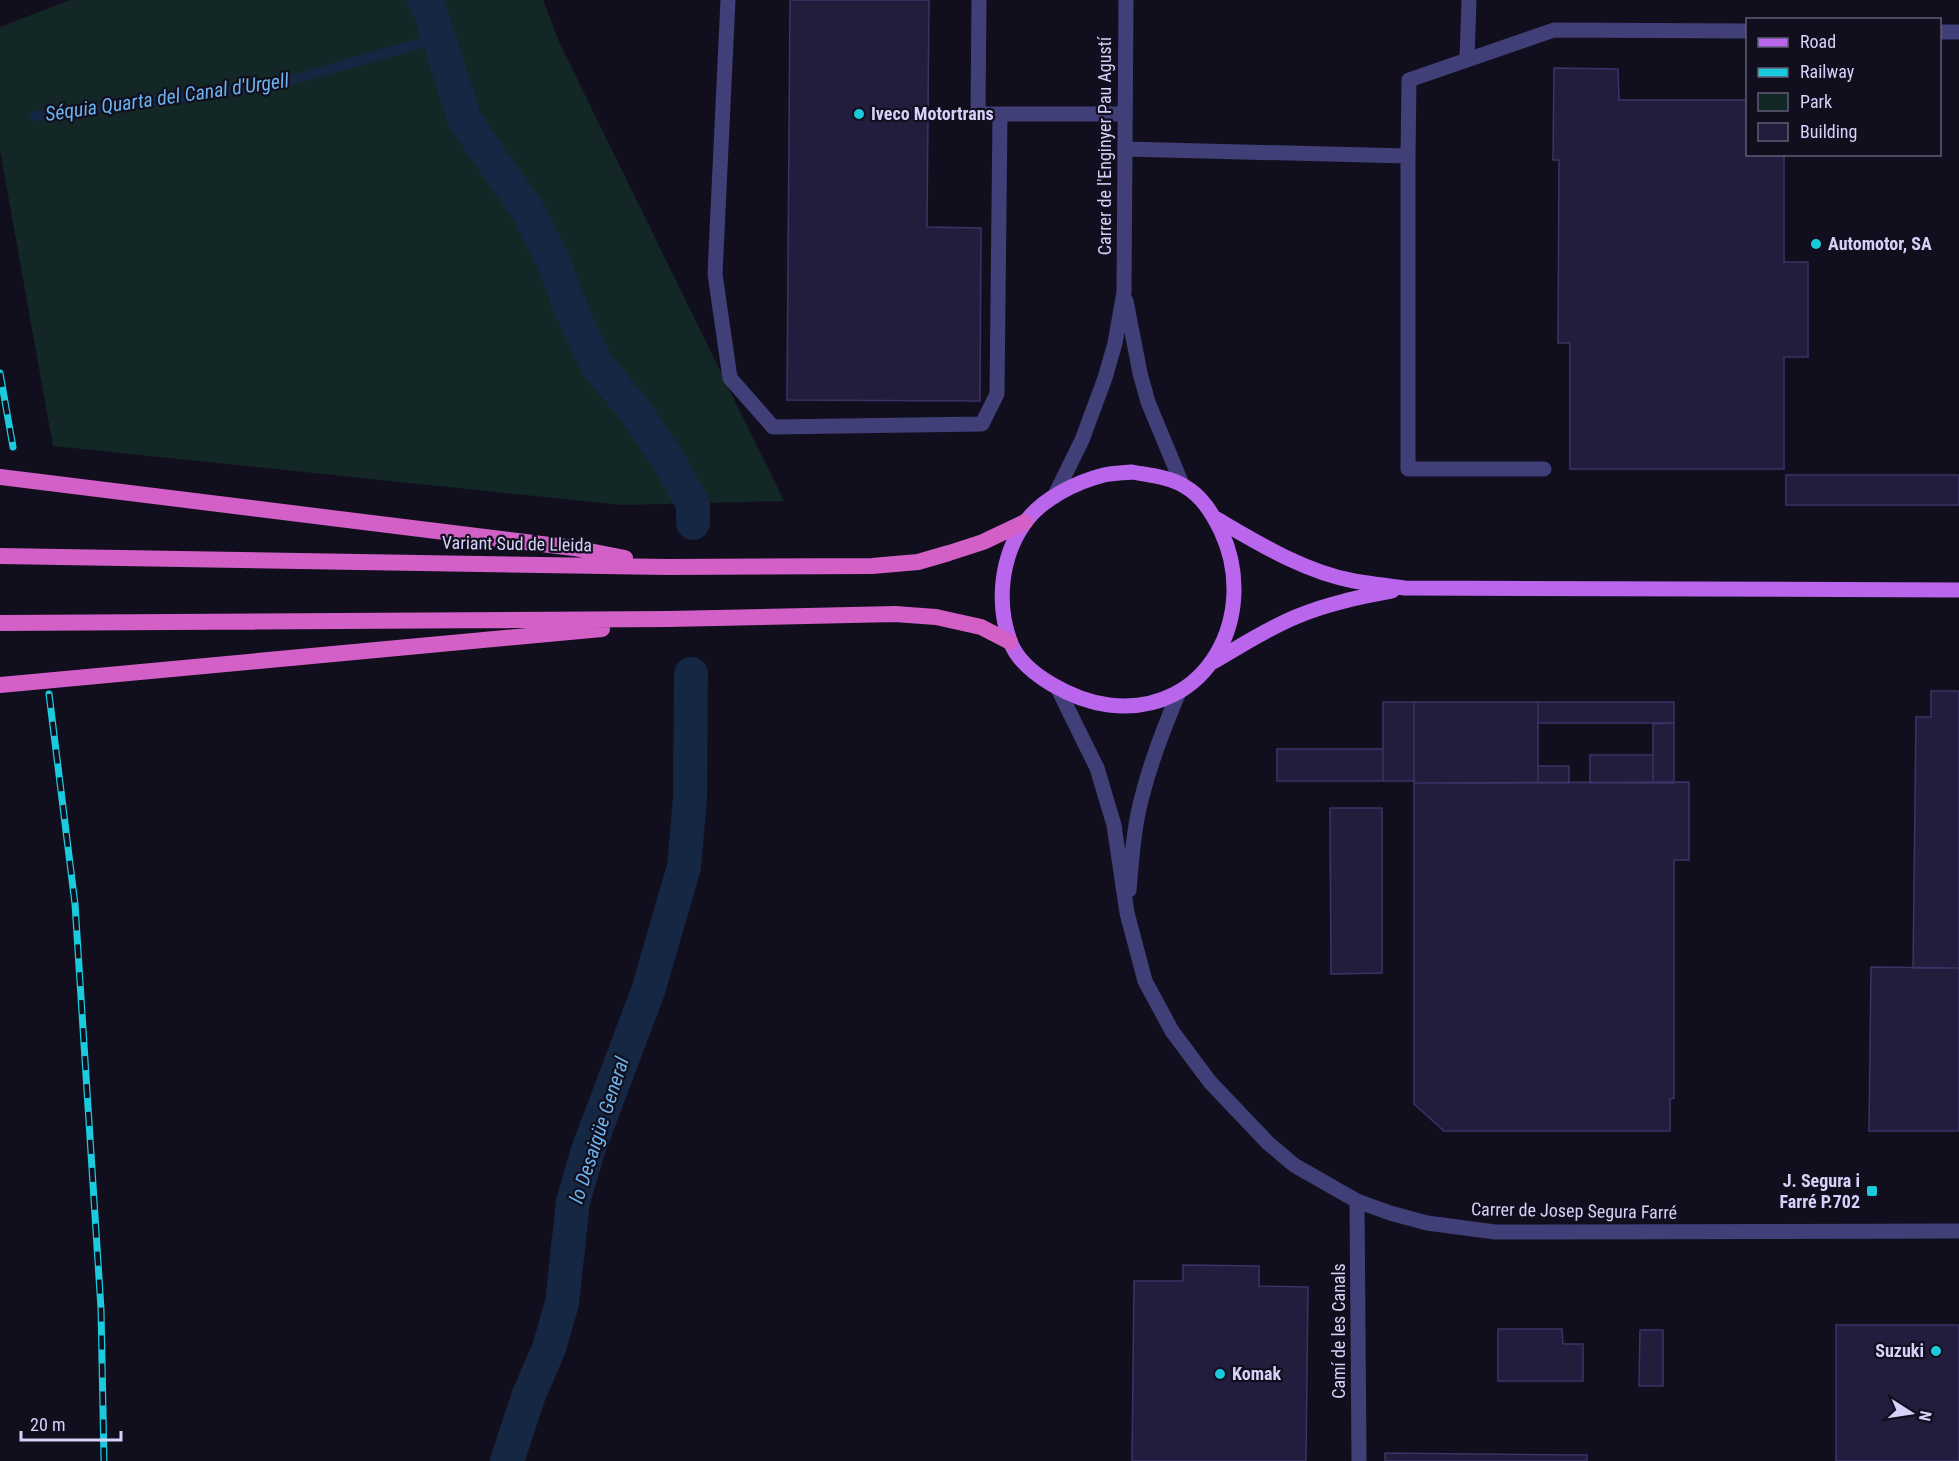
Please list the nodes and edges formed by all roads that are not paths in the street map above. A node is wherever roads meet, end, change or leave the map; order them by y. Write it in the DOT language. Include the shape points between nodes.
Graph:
graph roads {
  1 [pos="728,0"];
  2 [pos="979,0"];
  3 [pos="1126,0"];
  4 [pos="1469,0"];
  5 [pos="1746,31"];
  6 [pos="1941,32"];
  7 [pos="1959,32"];
  8 [pos="1467,58"];
  9 [pos="1000,114"];
  10 [pos="1125,114"];
  11 [pos="1125,149"];
  12 [pos="1408,156"];
  13 [pos="1124,292"];
  14 [pos="1544,469"];
  15 [pos="0,477"];
  16 [pos="1182,484"];
  17 [pos="1054,496"];
  18 [pos="1215,518"];
  19 [pos="1025,522"];
  20 [pos="0,556"];
  21 [pos="667,567"];
  22 [pos="1405,588"];
  23 [pos="1959,590"];
  24 [pos="668,619"];
  25 [pos="3,623"];
  26 [pos="1010,642"];
  27 [pos="1213,662"];
  28 [pos="0,685"];
  29 [pos="1058,689"];
  30 [pos="1179,692"];
  31 [pos="1127,913"];
  32 [pos="1357,1200"];
  33 [pos="1959,1231"];
  34 [pos="1359,1461"];
  1 -- 9 [label="street" via="715,274 730,378 773,427 982,424 998,394"];
  2 -- 9 [label="street" via="978,114"];
  3 -- 10 [label="street, Carrer de l'Enginyer Pau Agustí"];
  4 -- 8 [label="street"];
  5 -- 8 [label="street" via="1554,30"];
  6 -- 7 [label="street"];
  8 -- 12 [label="street" via="1409,80"];
  9 -- 10 [label="street"];
  10 -- 11 [label="street, Carrer de l'Enginyer Pau Agustí"];
  11 -- 12 [label="street"];
  11 -- 13 [label="street, Carrer de l'Enginyer Pau Agustí"];
  12 -- 14 [label="street" via="1408,469"];
  13 -- 16 [label="street, Carrer de l'Enginyer Pau Agustí" via="1142,383"];
  13 -- 17 [label="street, Carrer de l'Enginyer Pau Agustí" via="1105,378 1082,440"];
  15 -- 21 [label="highway" via="574,548"];
  16 -- 17 [label="main road" via="1132,472 1106,475"];
  16 -- 18 [label="main road"];
  17 -- 19 [label="main road"];
  18 -- 22 [label="main road" via="1266,548 1312,568 1352,581"];
  18 -- 27 [label="main road" via="1229,549 1234,585 1232,614"];
  19 -- 21 [label="highway, Variant Sud de Lleida" via="983,542 918,562 798,568"];
  19 -- 26 [label="main road" via="1011,546 1003,577 1002,611"];
  20 -- 21 [label="highway, Variant Sud de Lleida"];
  22 -- 23 [label="main road"];
  22 -- 27 [label="main road" via="1299,615"];
  24 -- 25 [label="highway"];
  24 -- 26 [label="highway" via="895,614 936,617 981,627"];
  24 -- 28 [label="highway" via="592,630"];
  26 -- 29 [label="main road" via="1020,658"];
  27 -- 30 [label="main road"];
  29 -- 30 [label="main road" via="1082,699 1130,706 1156,702"];
  29 -- 31 [label="street, Carrer de Josep Segura Farré" via="1097,768 1114,825"];
  30 -- 31 [label="street, Carrer de Josep Segura Farré" via="1142,795"];
  31 -- 32 [label="street, Carrer de Josep Segura Farré" via="1146,981 1172,1031 1210,1082 1294,1165"];
  32 -- 33 [label="street, Carrer de Josep Segura Farré" via="1427,1223 1496,1232"];
  32 -- 34 [label="street, Camí de les Canals"];
}
